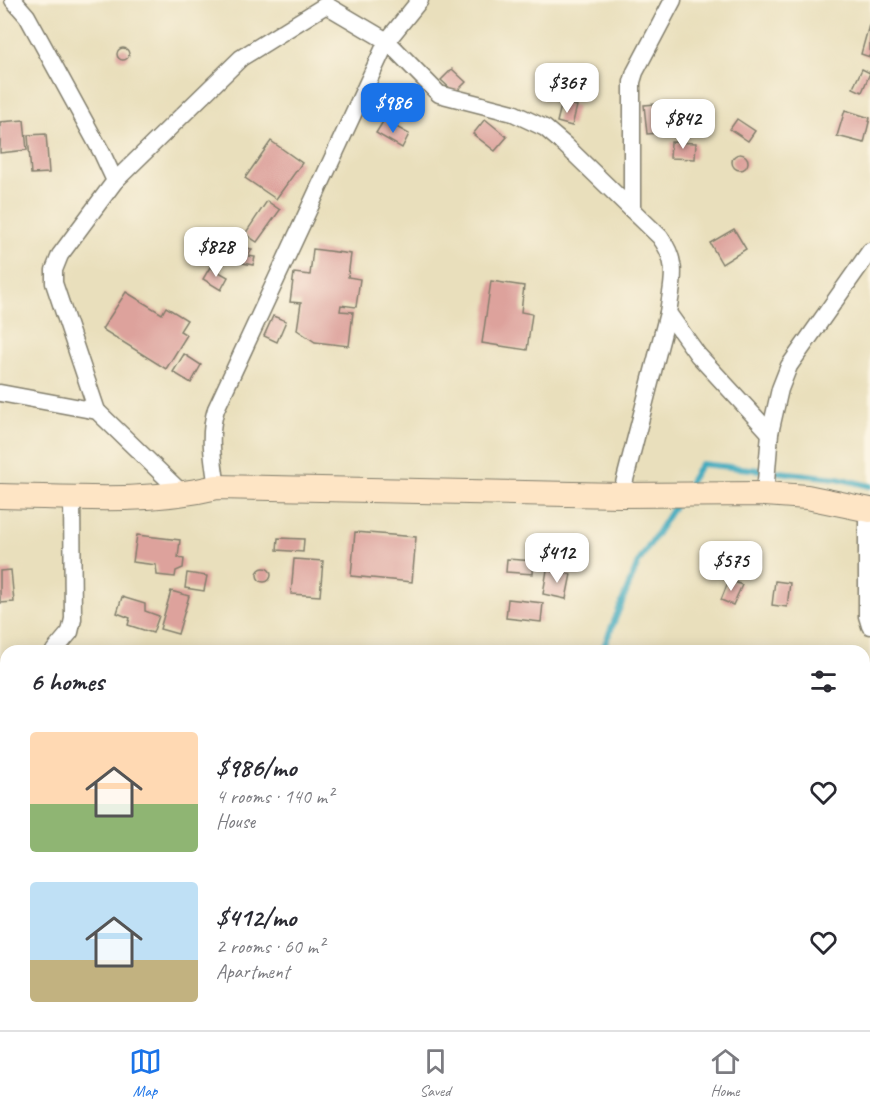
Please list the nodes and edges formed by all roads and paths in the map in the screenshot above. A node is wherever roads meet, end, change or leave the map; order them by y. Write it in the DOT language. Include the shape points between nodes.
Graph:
graph roads {
  1 [pos="13,0"];
  2 [pos="420,0"];
  3 [pos="673,0"];
  4 [pos="323,3"];
  5 [pos="387,41"];
  6 [pos="115,181"];
  7 [pos="632,210"];
  8 [pos="870,251"];
  9 [pos="668,313"];
  10 [pos="0,393"];
  11 [pos="97,411"];
  12 [pos="770,433"];
  13 [pos="217,487"];
  14 [pos="765,494"];
  15 [pos="184,495"];
  16 [pos="621,495"];
  17 [pos="0,496"];
  18 [pos="72,499"];
  19 [pos="868,510"];
  20 [pos="870,626"];
  21 [pos="59,645"];
  1 -- 6 [label="street" via="27,16"];
  2 -- 5 [label="street"];
  3 -- 7 [label="street" via="632,82"];
  4 -- 5 [label="street"];
  4 -- 6 [label="street" via="241,57"];
  5 -- 7 [label="street" via="439,94 513,113 545,129"];
  5 -- 13 [label="street" via="216,409 211,438"];
  6 -- 11 [label="street" via="60,255 54,270 54,284"];
  7 -- 9 [label="street" via="670,251 674,267"];
  8 -- 12 [label="street" via="789,366"];
  9 -- 12 [label="street" via="698,355"];
  9 -- 16 [label="street"];
  10 -- 11 [label="street"];
  11 -- 15 [label="street"];
  12 -- 14 [label="street"];
  13 -- 15 [label="street"];
  13 -- 16 [label="street"];
  14 -- 16 [label="street"];
  14 -- 19 [label="street" via="807,497"];
  15 -- 18 [label="street"];
  17 -- 18 [label="street"];
  18 -- 21 [label="street" via="73,620 70,632"];
  19 -- 20 [label="street"];
}
